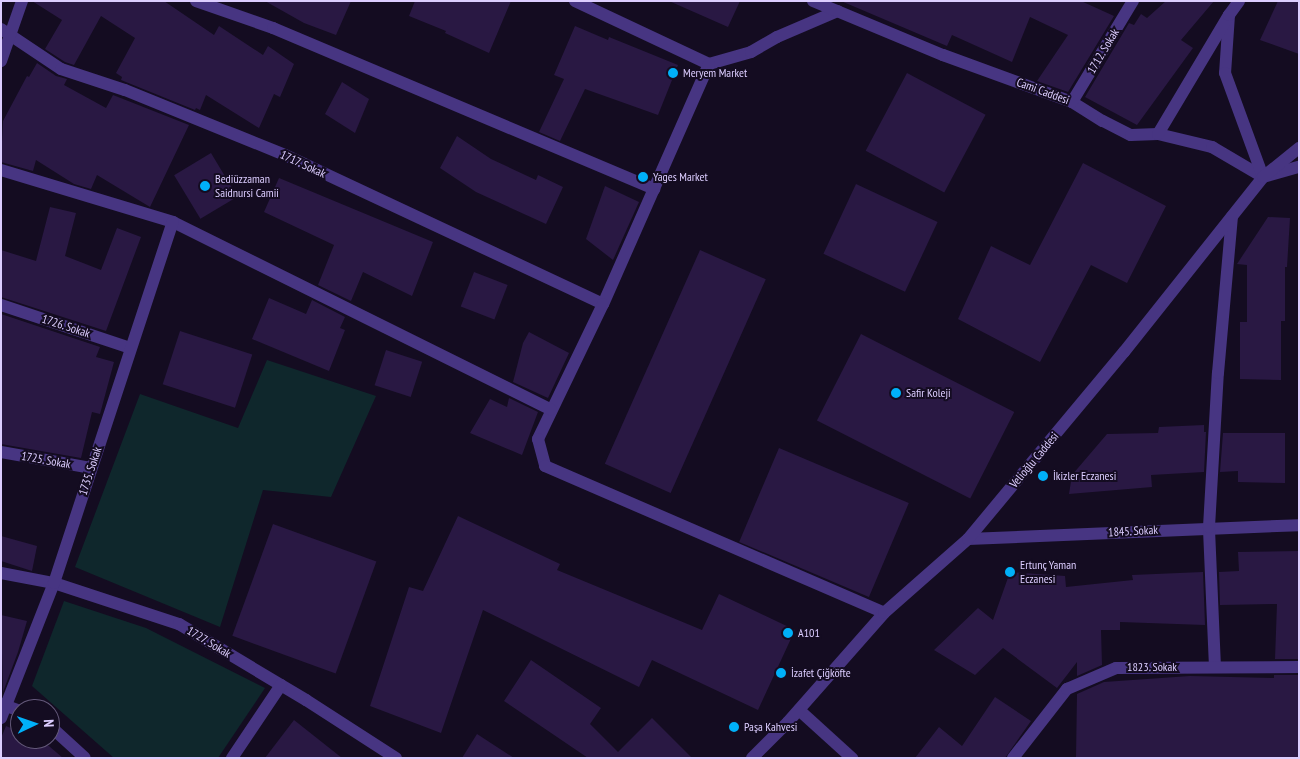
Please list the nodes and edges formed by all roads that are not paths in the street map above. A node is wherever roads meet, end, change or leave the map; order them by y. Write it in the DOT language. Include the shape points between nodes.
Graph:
graph roads {
  1 [pos="22,1"];
  2 [pos="196,1"];
  3 [pos="575,1"];
  4 [pos="813,1"];
  5 [pos="1133,1"];
  6 [pos="1239,1"];
  7 [pos="838,12"];
  8 [pos="1229,15"];
  9 [pos="6,31"];
  10 [pos="1,61"];
  11 [pos="709,64"];
  12 [pos="1072,102"];
  13 [pos="1158,134"];
  14 [pos="1299,148"];
  15 [pos="1299,167"];
  16 [pos="1,170"];
  17 [pos="1263,177"];
  18 [pos="654,189"];
  19 [pos="1232,217"];
  20 [pos="173,222"];
  21 [pos="603,304"];
  22 [pos="1,305"];
  23 [pos="130,348"];
  24 [pos="551,410"];
  25 [pos="1,452"];
  26 [pos="91,468"];
  27 [pos="1299,525"];
  28 [pos="1209,527"];
  29 [pos="968,539"];
  30 [pos="1,572"];
  31 [pos="54,583"];
  32 [pos="884,613"];
  33 [pos="1215,667"];
  34 [pos="1299,667"];
  35 [pos="281,685"];
  36 [pos="4,704"];
  37 [pos="799,710"];
  38 [pos="1,718"];
  39 [pos="60,735"];
  40 [pos="85,758"];
  41 [pos="232,758"];
  42 [pos="396,758"];
  43 [pos="752,758"];
  44 [pos="852,758"];
  45 [pos="1013,758"];
  1 -- 9 [label="street"];
  2 -- 18 [label="street" via="273,28"];
  3 -- 11 [label="street"];
  4 -- 7 [label="street, Cami Caddesi"];
  5 -- 12 [label="street, 1712. Sokak"];
  6 -- 8 [label="street"];
  7 -- 11 [label="street" via="777,37 751,52"];
  7 -- 12 [label="street, Cami Caddesi"];
  8 -- 13 [label="street"];
  8 -- 17 [label="street" via="1225,73"];
  9 -- 10 [label="street"];
  9 -- 21 [label="street, 1717. Sokak" via="61,69 126,90 285,155"];
  11 -- 18 [label="street"];
  12 -- 13 [label="street, Cami Caddesi" via="1131,135"];
  13 -- 17 [label="street, Cami Caddesi" via="1212,147"];
  14 -- 17 [label="street, Velioğlu Caddesi"];
  15 -- 17 [label="street"];
  16 -- 20 [label="street"];
  17 -- 19 [label="street, Velioğlu Caddesi"];
  18 -- 21 [label="street"];
  19 -- 28 [label="street"];
  19 -- 29 [label="street, Velioğlu Caddesi"];
  20 -- 23 [label="street, 1735. Sokak"];
  20 -- 24 [label="street"];
  21 -- 24 [label="street"];
  22 -- 23 [label="street, 1726. Sokak"];
  23 -- 26 [label="street, 1735. Sokak"];
  24 -- 32 [label="street" via="538,439 545,466"];
  25 -- 26 [label="street, 1725. Sokak"];
  26 -- 31 [label="street, 1735. Sokak"];
  27 -- 28 [label="street, 1845. Sokak"];
  28 -- 29 [label="street, 1845. Sokak"];
  28 -- 33 [label="street"];
  29 -- 32 [label="street, Velioğlu Caddesi"];
  30 -- 31 [label="street, 1727. Sokak"];
  31 -- 35 [label="street, 1727. Sokak" via="180,624"];
  31 -- 36 [label="street, 1735. Sokak"];
  32 -- 37 [label="street, Velioğlu Caddesi"];
  33 -- 34 [label="street, 1823. Sokak"];
  33 -- 45 [label="street, 1823. Sokak" via="1116,668 1066,689"];
  35 -- 41 [label="street"];
  35 -- 42 [label="street, 1727. Sokak"];
  36 -- 38 [label="street, 1735. Sokak"];
  37 -- 43 [label="street, Velioğlu Caddesi"];
  37 -- 44 [label="street"];
  39 -- 40 [label="street"];
}
